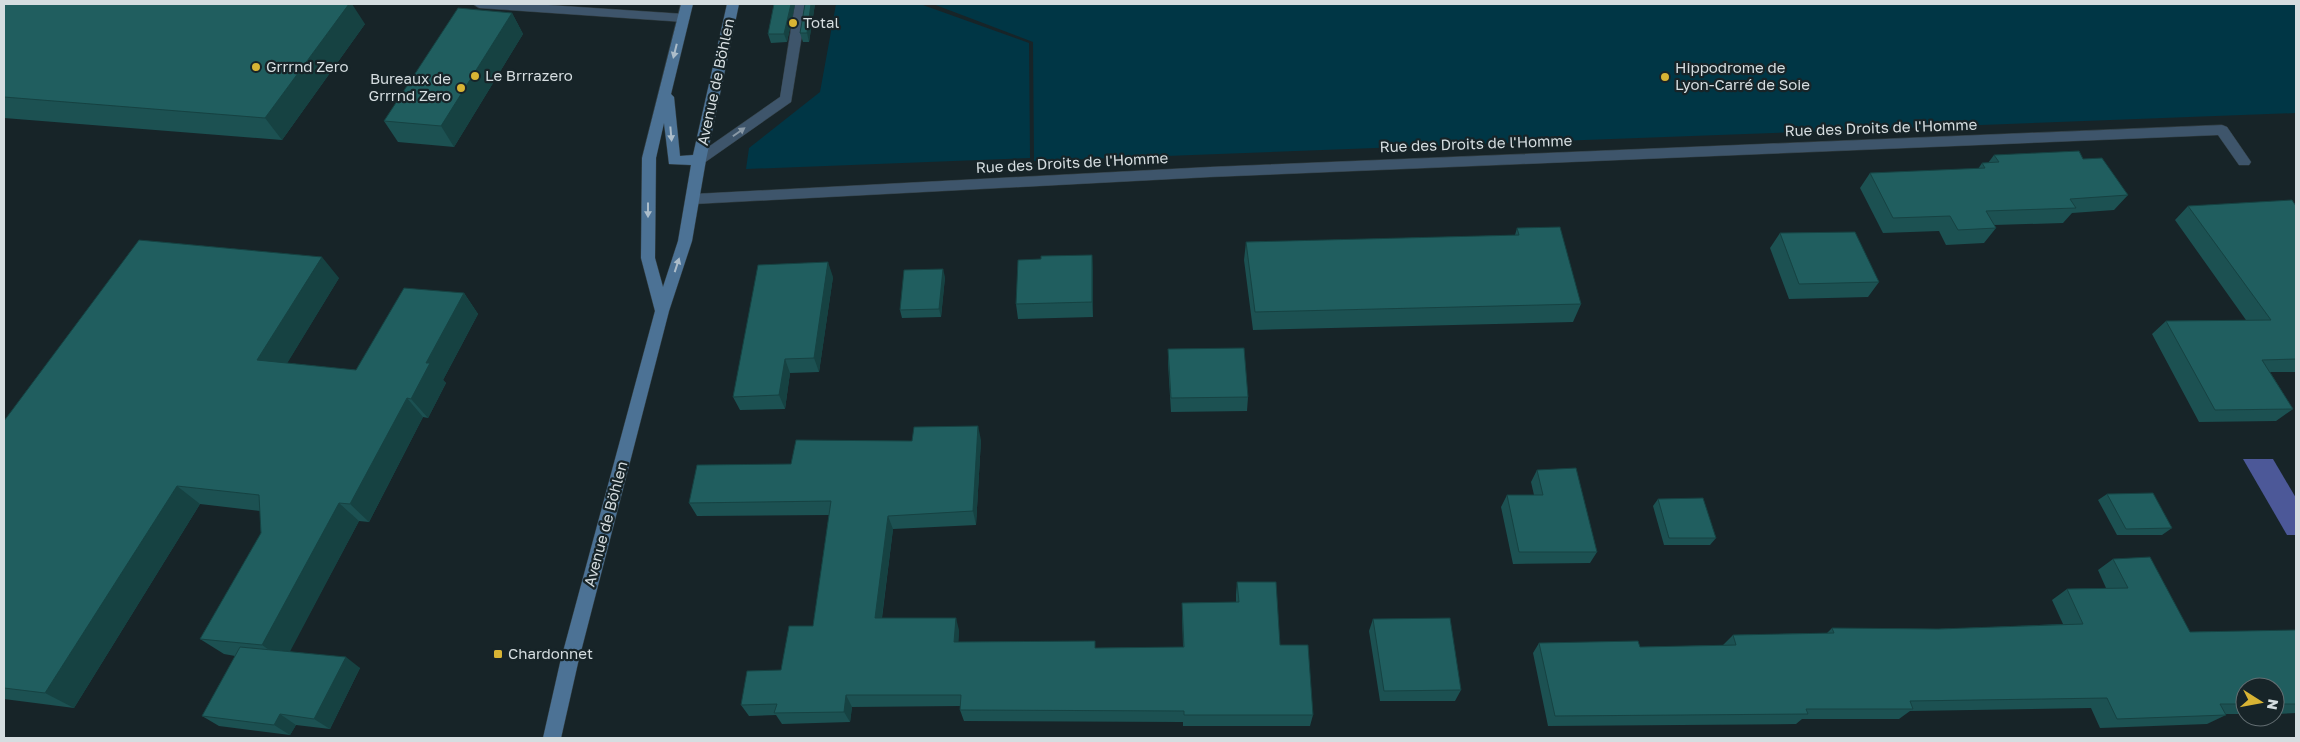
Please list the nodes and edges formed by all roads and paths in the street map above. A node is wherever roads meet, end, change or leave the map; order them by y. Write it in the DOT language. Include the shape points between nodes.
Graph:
graph roads {
  1 [pos="479,4"];
  2 [pos="687,4"];
  3 [pos="733,4"];
  4 [pos="801,4"];
  5 [pos="684,18"];
  6 [pos="667,86"];
  7 [pos="699,160"];
  8 [pos="2244,162"];
  9 [pos="694,199"];
  10 [pos="662,311"];
  11 [pos="552,738"];
  1 -- 5 [label="street"];
  2 -- 5 [label="main road, Avenue de Böhlen"];
  3 -- 7 [label="main road, Avenue de Böhlen"];
  7 -- 4 [label="street, one-way" via="786,99"];
  5 -- 6 [label="main road, Avenue de Böhlen, one-way"];
  6 -- 7 [label="main road, Avenue de Böhlen, one-way" via="674,161"];
  6 -- 10 [label="main road, Avenue de Böhlen, one-way" via="649,158 648,258"];
  7 -- 9 [label="main road, Avenue de Böhlen"];
  8 -- 9 [label="street, Rue des Droits de l'Homme" via="2222,130 1220,171"];
  10 -- 9 [label="main road, Avenue de Böhlen, one-way" via="685,242"];
  10 -- 11 [label="main road, Avenue de Böhlen"];
}
